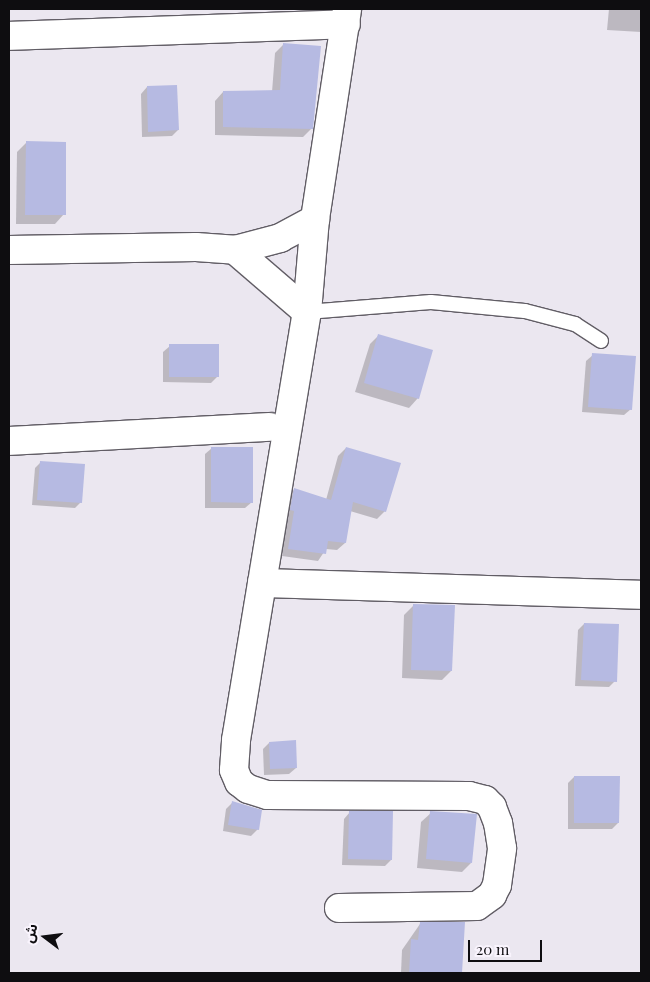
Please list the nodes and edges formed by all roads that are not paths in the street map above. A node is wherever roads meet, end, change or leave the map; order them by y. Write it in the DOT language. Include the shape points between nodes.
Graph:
graph roads {
  1 [pos="346,16"];
  2 [pos="9,36"];
  3 [pos="315,219"];
  4 [pos="9,250"];
  5 [pos="235,250"];
  6 [pos="307,312"];
  7 [pos="601,341"];
  8 [pos="270,427"];
  9 [pos="9,442"];
  10 [pos="262,583"];
  11 [pos="641,595"];
  12 [pos="339,908"];
  1 -- 2 [label="street"];
  1 -- 3 [label="street"];
  3 -- 5 [label="street" via="280,238"];
  3 -- 6 [label="street"];
  4 -- 5 [label="street" via="196,247"];
  5 -- 6 [label="street"];
  6 -- 7 [label="lane" via="431,302 497,308 526,311 575,324"];
  6 -- 10 [label="street"];
  8 -- 9 [label="street"];
  10 -- 11 [label="street"];
  10 -- 12 [label="street" via="236,740 234,770 239,782 248,790 266,795 469,796 484,800 492,807 498,824 502,848 497,885 492,895 477,906"];
}
